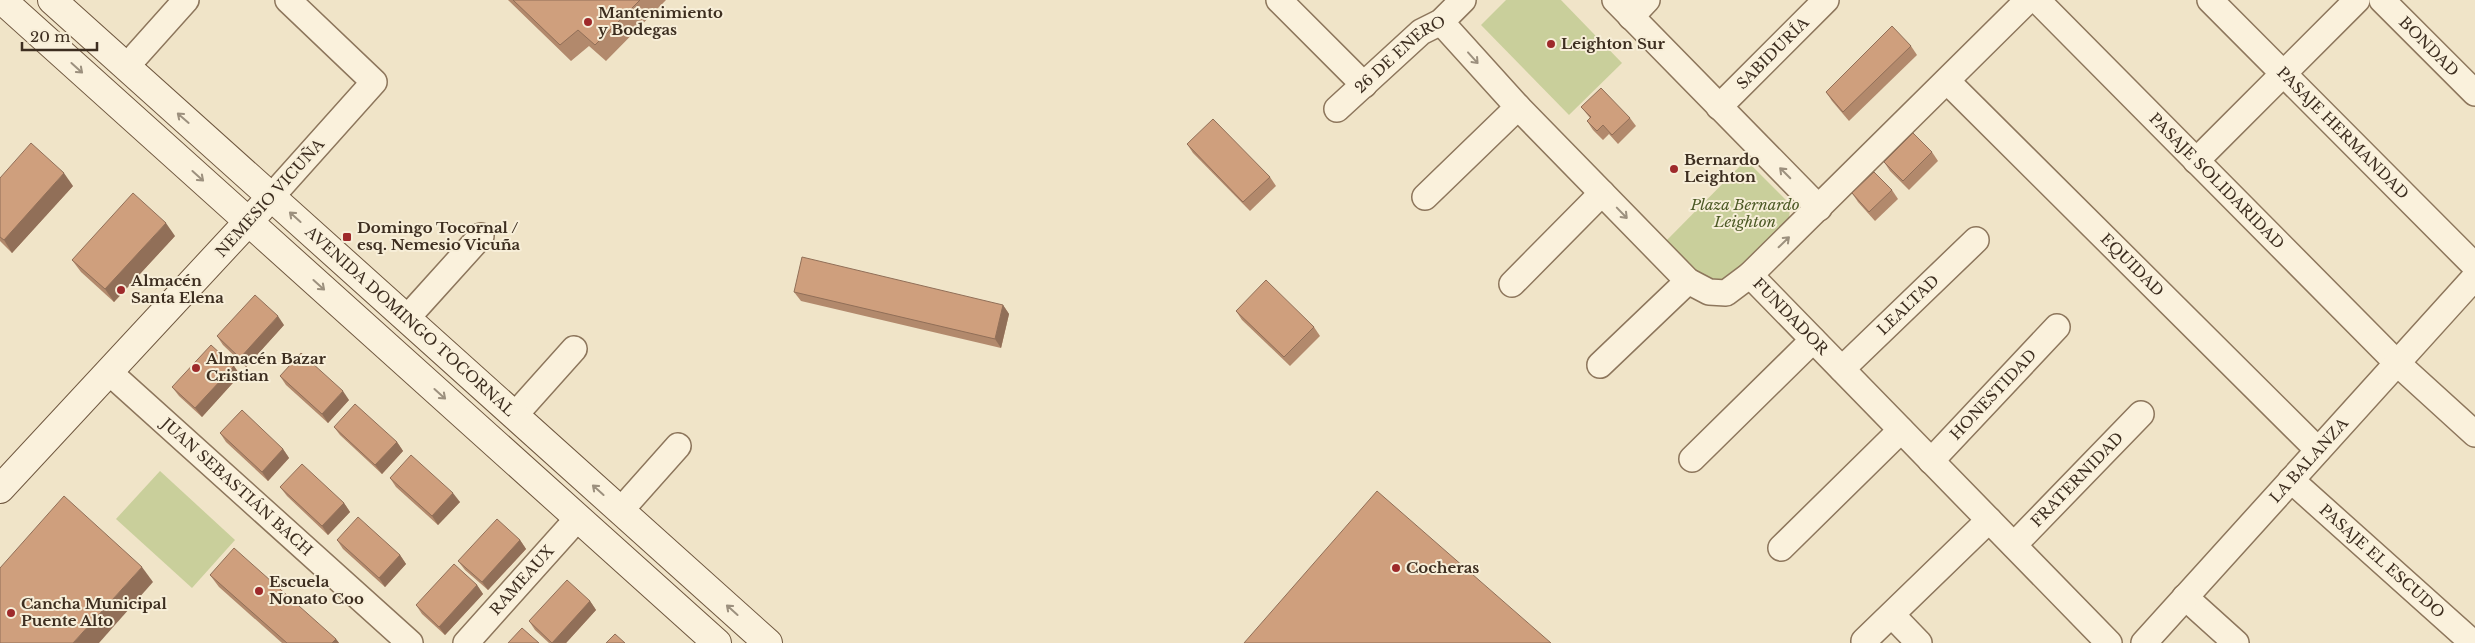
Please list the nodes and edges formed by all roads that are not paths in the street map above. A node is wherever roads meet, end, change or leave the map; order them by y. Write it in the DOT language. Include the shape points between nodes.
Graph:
graph roads {
  1 [pos="2,0"];
  2 [pos="52,0"];
  3 [pos="186,0"];
  4 [pos="288,0"];
  5 [pos="1279,0"];
  6 [pos="1463,0"];
  7 [pos="1826,0"];
  8 [pos="2028,0"];
  9 [pos="2037,0"];
  10 [pos="2210,0"];
  11 [pos="2357,0"];
  12 [pos="2382,0"];
  13 [pos="1631,5"];
  14 [pos="1441,22"];
  15 [pos="126,67"];
  16 [pos="2284,73"];
  17 [pos="1947,81"];
  18 [pos="1364,86"];
  19 [pos="2475,93"];
  20 [pos="1518,107"];
  21 [pos="1719,107"];
  22 [pos="1338,109"];
  23 [pos="2196,161"];
  24 [pos="1602,193"];
  25 [pos="272,196"];
  26 [pos="1426,197"];
  27 [pos="1819,208"];
  28 [pos="249,222"];
  29 [pos="481,236"];
  30 [pos="1976,240"];
  31 [pos="2475,266"];
  32 [pos="1750,275"];
  33 [pos="2475,277"];
  34 [pos="1688,281"];
  35 [pos="1512,284"];
  36 [pos="407,318"];
  37 [pos="2057,327"];
  38 [pos="1813,340"];
  39 [pos="574,349"];
  40 [pos="2397,363"];
  41 [pos="1600,365"];
  42 [pos="1842,369"];
  43 [pos="109,372"];
  44 [pos="2141,414"];
  45 [pos="515,415"];
  46 [pos="1901,430"];
  47 [pos="2475,434"];
  48 [pos="678,446"];
  49 [pos="2318,450"];
  50 [pos="1692,459"];
  51 [pos="1931,461"];
  52 [pos="2291,480"];
  53 [pos="0,489"];
  54 [pos="621,510"];
  55 [pos="578,518"];
  56 [pos="1989,520"];
  57 [pos="2014,545"];
  58 [pos="1781,548"];
  59 [pos="2185,598"];
  60 [pos="1892,615"];
  61 [pos="1864,641"];
  62 [pos="410,643"];
  63 [pos="466,643"];
  64 [pos="717,643"];
  65 [pos="768,643"];
  66 [pos="1919,643"];
  67 [pos="2109,643"];
  68 [pos="2144,643"];
  69 [pos="2236,643"];
  70 [pos="2473,643"];
  1 -- 28 [label="main road, one-way"];
  2 -- 15 [label="main road, AVENIDA DOMINGO TOCORNAL"];
  3 -- 15 [label="street"];
  4 -- 25 [label="street, NEMESIO VICUÑA" via="374,82"];
  5 -- 18 [label="street"];
  6 -- 14 [label="street, 26 DE ENERO"];
  7 -- 21 [label="street, SABIDURÍA"];
  8 -- 17 [label="street"];
  9 -- 23 [label="street, PASAJE SOLIDARIDAD"];
  10 -- 16 [label="street, PASAJE HERMANDAD"];
  11 -- 16 [label="street"];
  12 -- 19 [label="street, BONDAD"];
  13 -- 21 [label="street"];
  14 -- 18 [label="street, 26 DE ENERO" via="1421,32"];
  14 -- 20 [label="street, FUNDADOR, one-way"];
  25 -- 15 [label="main road, AVENIDA DOMINGO TOCORNAL, one-way"];
  16 -- 23 [label="street"];
  16 -- 31 [label="street, PASAJE HERMANDAD"];
  17 -- 27 [label="street"];
  17 -- 49 [label="street, EQUIDAD"];
  18 -- 22 [label="street, 26 DE ENERO"];
  20 -- 24 [label="street, FUNDADOR"];
  20 -- 26 [label="street"];
  27 -- 21 [label="street, one-way"];
  23 -- 40 [label="street, PASAJE SOLIDARIDAD"];
  24 -- 34 [label="street, FUNDADOR, one-way"];
  24 -- 35 [label="street"];
  25 -- 28 [label="main road, NEMESIO VICUÑA"];
  36 -- 25 [label="main road, AVENIDA DOMINGO TOCORNAL, one-way"];
  32 -- 27 [label="street, one-way"];
  28 -- 43 [label="main road, NEMESIO VICUÑA"];
  28 -- 55 [label="main road, one-way"];
  29 -- 36 [label="street"];
  30 -- 42 [label="street, LEALTAD"];
  32 -- 34 [label="street, FUNDADOR" via="1726,293 1708,292"];
  32 -- 38 [label="street, FUNDADOR"];
  33 -- 40 [label="street, LA BALANZA"];
  34 -- 41 [label="street"];
  36 -- 45 [label="main road, AVENIDA DOMINGO TOCORNAL"];
  37 -- 51 [label="street, HONESTIDAD"];
  38 -- 42 [label="street, FUNDADOR"];
  38 -- 50 [label="street"];
  39 -- 45 [label="street"];
  40 -- 47 [label="street, PASAJE SOLIDARIDAD"];
  40 -- 49 [label="street, LA BALANZA"];
  42 -- 46 [label="street, FUNDADOR"];
  43 -- 53 [label="main road, NEMESIO VICUÑA"];
  43 -- 62 [label="street, JUAN SEBASTIÁN BACH"];
  44 -- 57 [label="street, FRATERNIDAD"];
  54 -- 45 [label="main road, AVENIDA DOMINGO TOCORNAL, one-way"];
  46 -- 51 [label="street, FUNDADOR"];
  46 -- 58 [label="street"];
  48 -- 54 [label="street"];
  49 -- 52 [label="street, LA BALANZA"];
  51 -- 56 [label="street, FUNDADOR"];
  52 -- 59 [label="street, LA BALANZA"];
  52 -- 70 [label="street, PASAJE EL ESCUDO"];
  65 -- 54 [label="main road, AVENIDA DOMINGO TOCORNAL, one-way"];
  55 -- 63 [label="street, RAMEAUX"];
  55 -- 64 [label="main road"];
  56 -- 57 [label="street, FUNDADOR"];
  56 -- 60 [label="street"];
  57 -- 67 [label="street, FUNDADOR"];
  59 -- 68 [label="street, LA BALANZA"];
  59 -- 69 [label="street"];
  60 -- 61 [label="street"];
  60 -- 66 [label="street"];
}
